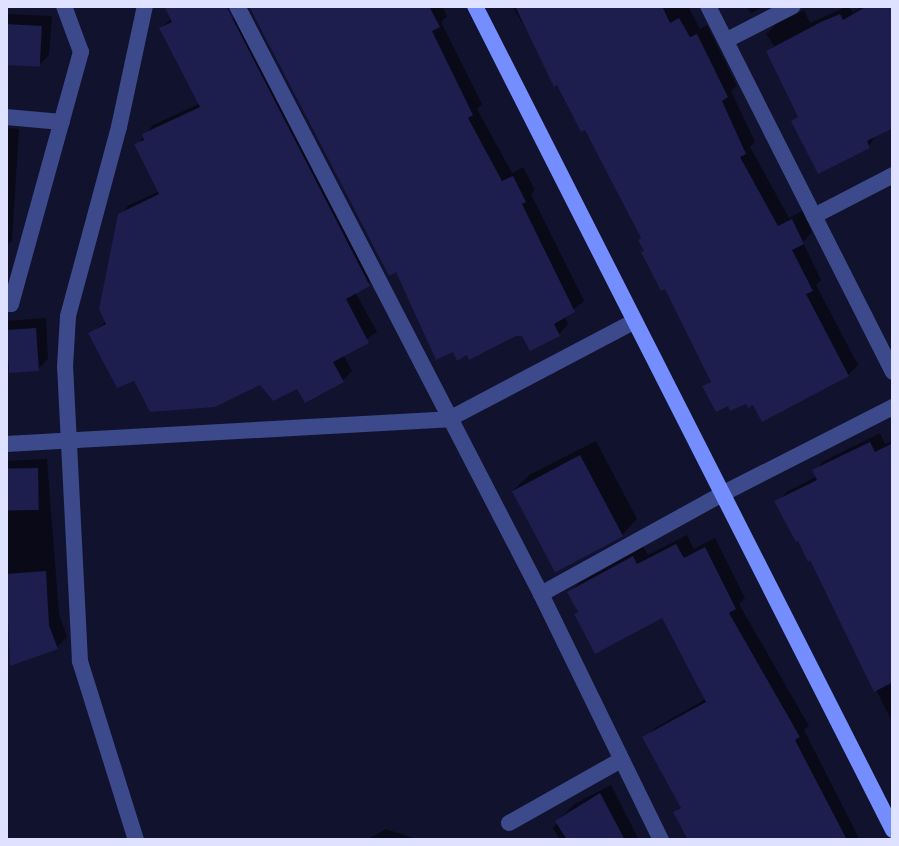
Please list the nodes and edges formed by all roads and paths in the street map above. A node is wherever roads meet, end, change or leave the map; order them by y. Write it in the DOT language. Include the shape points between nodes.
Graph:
graph roads {
  1 [pos="64,6"];
  2 [pos="145,6"];
  3 [pos="237,6"];
  4 [pos="475,6"];
  5 [pos="708,6"];
  6 [pos="793,6"];
  7 [pos="727,40"];
  8 [pos="6,117"];
  9 [pos="62,122"];
  10 [pos="893,175"];
  11 [pos="814,216"];
  12 [pos="6,304"];
  13 [pos="635,321"];
  14 [pos="893,372"];
  15 [pos="893,407"];
  16 [pos="449,419"];
  17 [pos="68,440"];
  18 [pos="6,444"];
  19 [pos="722,494"];
  20 [pos="541,594"];
  21 [pos="621,760"];
  22 [pos="509,823"];
  23 [pos="893,830"];
  24 [pos="136,840"];
  25 [pos="661,840"];
  1 -- 9 [label="street" via="81,52"];
  2 -- 17 [label="street" via="68,316"];
  3 -- 16 [label="street"];
  4 -- 13 [label="street"];
  5 -- 7 [label="street"];
  6 -- 7 [label="street"];
  7 -- 11 [label="street"];
  8 -- 9 [label="street"];
  9 -- 12 [label="street" via="11,304"];
  10 -- 11 [label="street"];
  11 -- 14 [label="street"];
  13 -- 16 [label="street"];
  13 -- 19 [label="street"];
  15 -- 19 [label="street"];
  16 -- 17 [label="street"];
  16 -- 20 [label="street"];
  17 -- 18 [label="street"];
  17 -- 24 [label="street" via="80,661"];
  19 -- 20 [label="street"];
  19 -- 23 [label="street"];
  20 -- 21 [label="street"];
  21 -- 22 [label="street"];
  21 -- 25 [label="street"];
}
